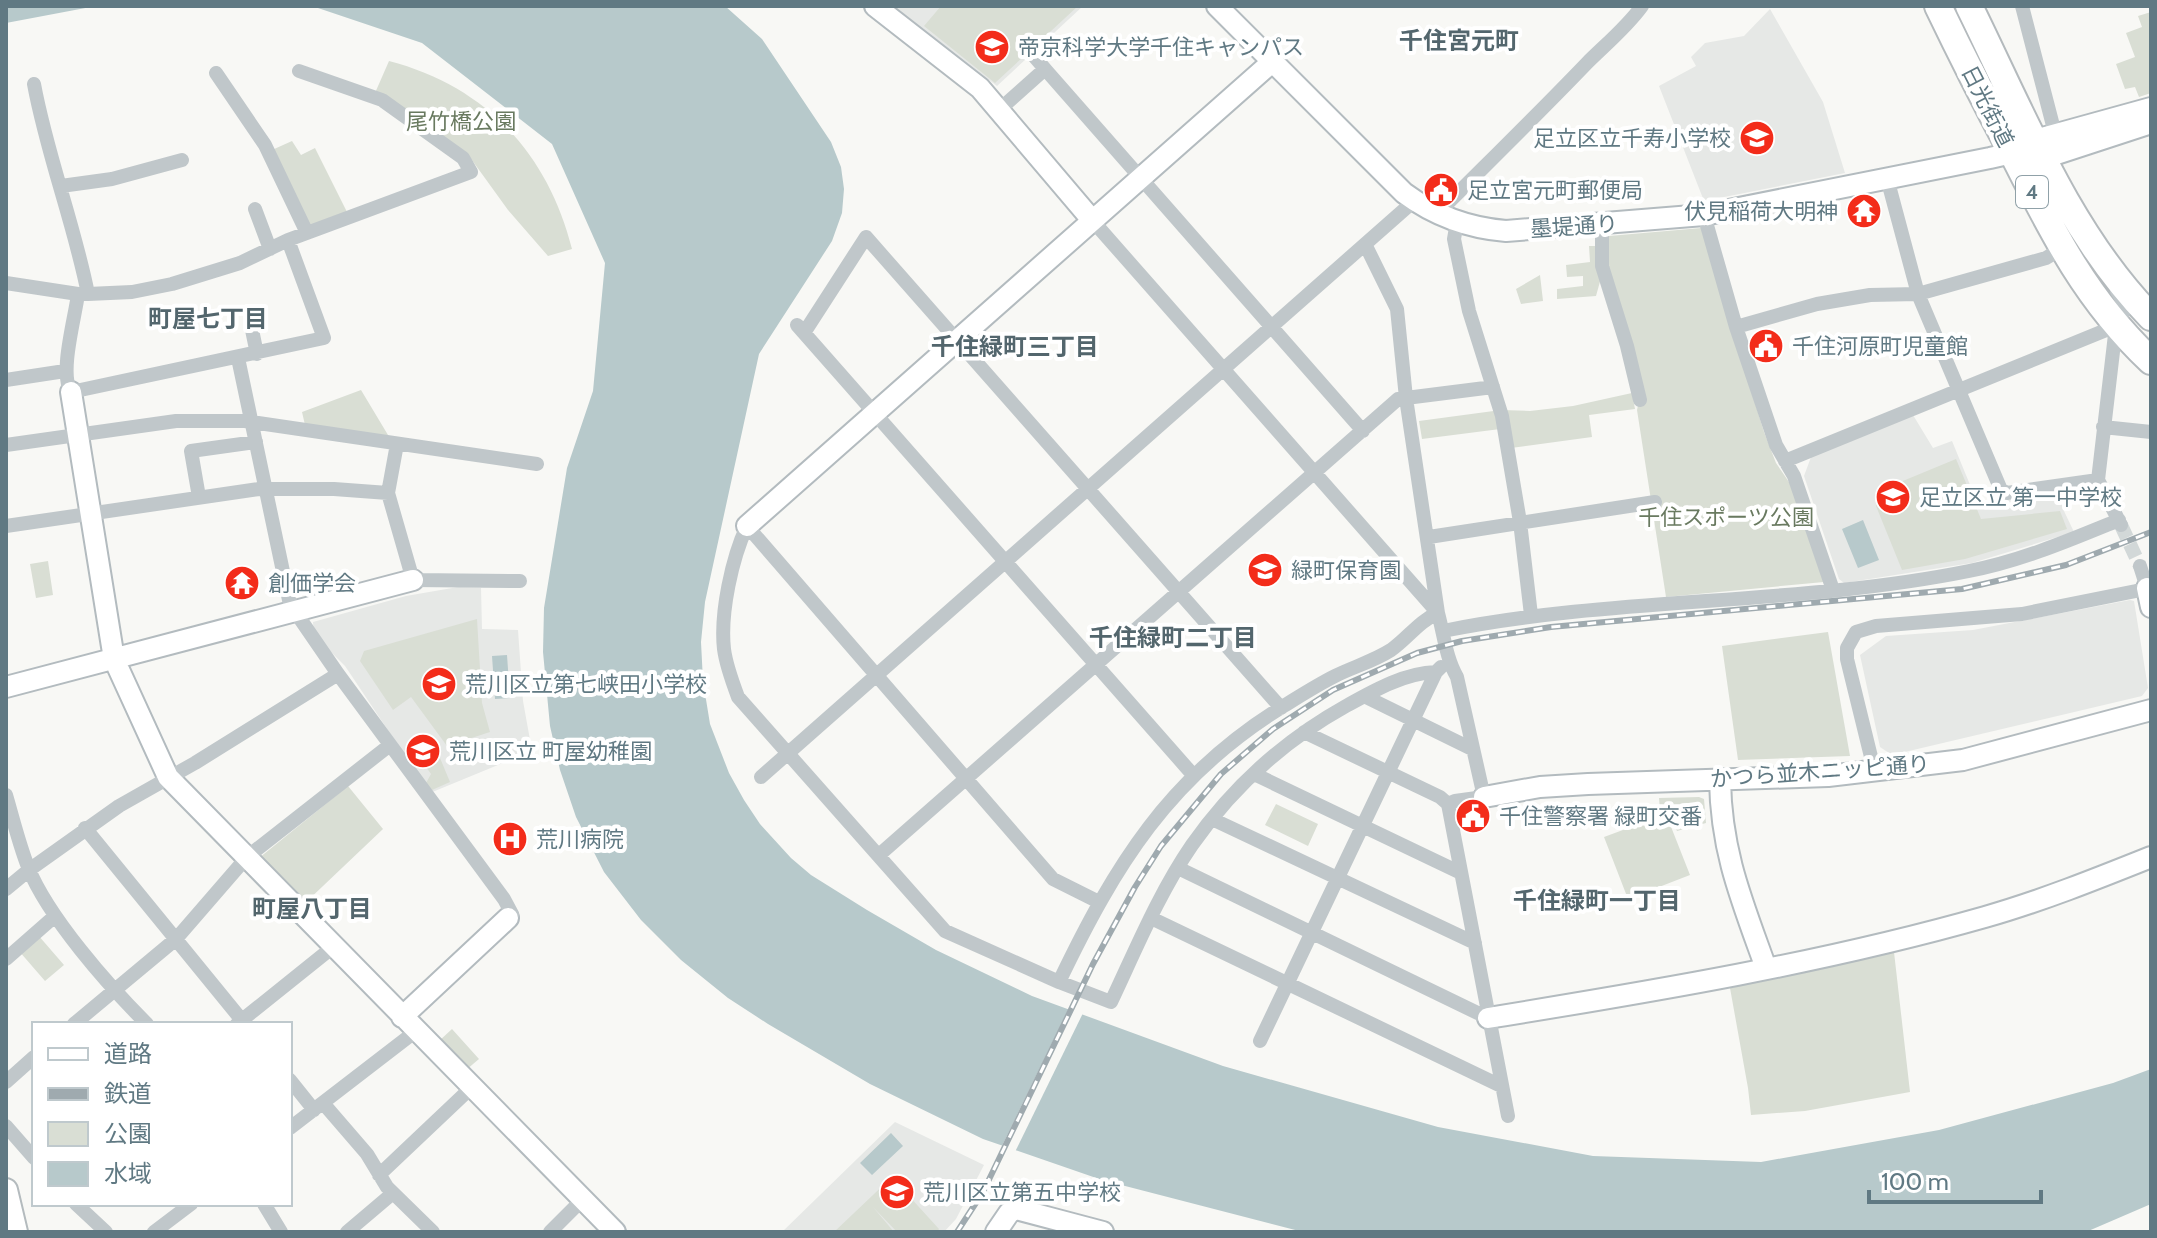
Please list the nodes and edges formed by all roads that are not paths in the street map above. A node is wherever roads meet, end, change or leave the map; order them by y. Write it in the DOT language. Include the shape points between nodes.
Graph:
graph roads {
  1 [pos="875,6"];
  2 [pos="1217,6"];
  3 [pos="1642,6"];
  4 [pos="1938,6"];
  5 [pos="1969,6"];
  6 [pos="2022,6"];
  7 [pos="1033,55"];
  8 [pos="1272,62"];
  9 [pos="1045,69"];
  10 [pos="299,71"];
  11 [pos="216,73"];
  12 [pos="34,84"];
  13 [pos="2151,108"];
  14 [pos="999,110"];
  15 [pos="2151,123"];
  16 [pos="2049,146"];
  17 [pos="2012,153"];
  18 [pos="182,160"];
  19 [pos="1140,178"];
  20 [pos="1887,178"];
  21 [pos="61,186"];
  22 [pos="1414,201"];
  23 [pos="255,209"];
  24 [pos="1704,215"];
  25 [pos="1448,219"];
  26 [pos="1092,220"];
  27 [pos="1602,224"];
  28 [pos="307,233"];
  29 [pos="288,240"];
  30 [pos="1365,244"];
  31 [pos="270,249"];
  32 [pos="2061,249"];
  33 [pos="2098,254"];
  34 [pos="6,283"];
  35 [pos="83,294"];
  36 [pos="1918,294"];
  37 [pos="2151,317"];
  38 [pos="251,325"];
  39 [pos="2116,326"];
  40 [pos="1271,327"];
  41 [pos="1736,327"];
  42 [pos="957,340"];
  43 [pos="257,354"];
  44 [pos="238,358"];
  45 [pos="2151,361"];
  46 [pos="1224,368"];
  47 [pos="65,371"];
  48 [pos="6,380"];
  49 [pos="1493,387"];
  50 [pos="1958,390"];
  51 [pos="71,392"];
  52 [pos="1406,398"];
  53 [pos="1640,400"];
  54 [pos="875,413"];
  55 [pos="252,423"];
  56 [pos="2103,427"];
  57 [pos="1363,431"];
  58 [pos="2151,432"];
  59 [pos="78,434"];
  60 [pos="256,442"];
  61 [pos="397,444"];
  62 [pos="6,445"];
  63 [pos="1785,461"];
  64 [pos="537,464"];
  65 [pos="1315,472"];
  66 [pos="2098,480"];
  67 [pos="265,488"];
  68 [pos="1089,488"];
  69 [pos="388,493"];
  70 [pos="199,497"];
  71 [pos="1655,502"];
  72 [pos="92,513"];
  73 [pos="1520,522"];
  74 [pos="6,526"];
  75 [pos="747,526"];
  76 [pos="1429,537"];
  77 [pos="1005,561"];
  78 [pos="2140,566"];
  79 [pos="413,580"];
  80 [pos="520,581"];
  81 [pos="1833,590"];
  82 [pos="1179,592"];
  83 [pos="2150,597"];
  84 [pos="294,610"];
  85 [pos="1438,613"];
  86 [pos="1531,615"];
  87 [pos="1443,631"];
  88 [pos="114,659"];
  89 [pos="1095,665"];
  90 [pos="1442,667"];
  91 [pos="338,674"];
  92 [pos="876,675"];
  93 [pos="6,687"];
  94 [pos="1364,696"];
  95 [pos="1281,708"];
  96 [pos="2151,710"];
  97 [pos="1413,720"];
  98 [pos="1304,732"];
  99 [pos="390,745"];
  100 [pos="1472,749"];
  101 [pos="787,753"];
  102 [pos="1874,769"];
  103 [pos="1388,772"];
  104 [pos="1254,774"];
  105 [pos="1194,776"];
  106 [pos="168,777"];
  107 [pos="761,777"];
  108 [pos="967,778"];
  109 [pos="1720,780"];
  110 [pos="6,795"];
  111 [pos="1484,797"];
  112 [pos="1448,804"];
  113 [pos="1212,819"];
  114 [pos="1364,826"];
  115 [pos="85,828"];
  116 [pos="879,855"];
  117 [pos="247,857"];
  118 [pos="2151,857"];
  119 [pos="1178,868"];
  120 [pos="29,870"];
  121 [pos="1461,873"];
  122 [pos="1339,879"];
  123 [pos="6,889"];
  124 [pos="1099,902"];
  125 [pos="55,916"];
  126 [pos="508,918"];
  127 [pos="1151,918"];
  128 [pos="1313,933"];
  129 [pos="176,939"];
  130 [pos="1475,943"];
  131 [pos="333,947"];
  132 [pos="6,959"];
  133 [pos="1766,968"];
  134 [pos="1059,982"];
  135 [pos="1288,984"];
  136 [pos="116,991"];
  137 [pos="1488,1018"];
  138 [pos="77,1022"];
  139 [pos="145,1022"];
  140 [pos="240,1022"];
  141 [pos="242,1022"];
  142 [pos="409,1024"];
  143 [pos="1260,1041"];
  144 [pos="32,1059"];
  145 [pos="6,1082"];
  146 [pos="292,1082"];
  147 [pos="473,1086"];
  148 [pos="1501,1086"];
  149 [pos="318,1106"];
  150 [pos="1508,1116"];
  151 [pos="6,1126"];
  152 [pos="292,1126"];
  153 [pos="32,1156"];
  154 [pos="379,1175"];
  155 [pos="6,1190"];
  156 [pos="393,1193"];
  157 [pos="583,1199"];
  158 [pos="78,1206"];
  159 [pos="188,1206"];
  160 [pos="265,1206"];
  161 [pos="16,1232"];
  162 [pos="106,1232"];
  163 [pos="154,1232"];
  164 [pos="281,1232"];
  165 [pos="347,1232"];
  166 [pos="433,1232"];
  167 [pos="550,1232"];
  168 [pos="615,1232"];
  169 [pos="996,1232"];
  170 [pos="1103,1232"];
  1 -- 14 [label="street" via="980,88"];
  2 -- 8 [label="street, 墨堤通り"];
  3 -- 25 [label="street" via="1448,203"];
  4 -- 17 [label="highway, 日光街道 / 4"];
  5 -- 16 [label="highway, 日光街道 / 4"];
  6 -- 16 [label="street"];
  7 -- 9 [label="street"];
  8 -- 19 [label="street"];
  8 -- 22 [label="street, 墨堤通り"];
  9 -- 14 [label="street"];
  9 -- 19 [label="street"];
  10 -- 28 [label="street" via="382,100 463,158 471,172"];
  11 -- 28 [label="street" via="265,145"];
  12 -- 21 [label="street"];
  13 -- 16 [label="street, 墨堤通り"];
  14 -- 26 [label="street"];
  15 -- 16 [label="street, 墨堤通り"];
  16 -- 17 [label="street, 墨堤通り"];
  16 -- 33 [label="highway, 日光街道 / 4"];
  17 -- 20 [label="street, 墨堤通り"];
  17 -- 32 [label="highway, 日光街道 / 4"];
  18 -- 21 [label="street"];
  19 -- 26 [label="street"];
  19 -- 40 [label="street"];
  20 -- 24 [label="street, 墨堤通り"];
  20 -- 36 [label="street"];
  21 -- 35 [label="street"];
  22 -- 25 [label="street, 墨堤通り"];
  22 -- 30 [label="street"];
  23 -- 31 [label="street"];
  24 -- 27 [label="street, 墨堤通り"];
  24 -- 41 [label="street"];
  25 -- 27 [label="street, 墨堤通り" via="1506,231"];
  25 -- 49 [label="street"];
  26 -- 42 [label="street"];
  26 -- 46 [label="street"];
  27 -- 53 [label="street" via="1602,266"];
  28 -- 29 [label="street"];
  29 -- 31 [label="street"];
  29 -- 43 [label="street" via="324,338"];
  30 -- 40 [label="street"];
  30 -- 52 [label="street" via="1397,309"];
  31 -- 35 [label="street" via="172,284"];
  32 -- 36 [label="street" via="2046,258"];
  32 -- 39 [label="highway, 日光街道 / 4"];
  33 -- 37 [label="highway, 日光街道 / 4"];
  33 -- 39 [label="street" via="2126,305"];
  34 -- 35 [label="street"];
  35 -- 47 [label="street"];
  36 -- 41 [label="street" via="1817,304"];
  36 -- 50 [label="street"];
  38 -- 43 [label="street"];
  39 -- 45 [label="highway, 日光街道 / 4"];
  39 -- 50 [label="street"];
  39 -- 56 [label="street"];
  40 -- 46 [label="street"];
  40 -- 57 [label="street"];
  41 -- 63 [label="street"];
  42 -- 54 [label="street"];
  42 -- 54 [label="street" via="866,237 800,329"];
  42 -- 68 [label="street"];
  43 -- 44 [label="street"];
  44 -- 51 [label="street"];
  44 -- 55 [label="street"];
  46 -- 65 [label="street"];
  46 -- 68 [label="street"];
  47 -- 48 [label="street"];
  47 -- 51 [label="street"];
  49 -- 52 [label="street"];
  49 -- 73 [label="street"];
  50 -- 63 [label="street"];
  50 -- 66 [label="street" via="2001,490"];
  51 -- 59 [label="street"];
  52 -- 57 [label="street" via="1398,399"];
  52 -- 76 [label="street"];
  54 -- 75 [label="street"];
  54 -- 77 [label="street"];
  55 -- 59 [label="street" via="203,419"];
  55 -- 60 [label="street"];
  55 -- 61 [label="street"];
  56 -- 58 [label="street"];
  56 -- 66 [label="street"];
  57 -- 65 [label="street"];
  59 -- 62 [label="street"];
  59 -- 72 [label="street"];
  60 -- 67 [label="street"];
  60 -- 70 [label="street" via="191,451"];
  61 -- 64 [label="street"];
  61 -- 69 [label="street"];
  63 -- 81 [label="street"];
  65 -- 82 [label="street"];
  65 -- 85 [label="street"];
  66 -- 81 [label="street" via="2120,523 1969,571"];
  67 -- 69 [label="street"];
  67 -- 70 [label="street"];
  67 -- 84 [label="street"];
  68 -- 77 [label="street"];
  68 -- 82 [label="street"];
  69 -- 79 [label="street"];
  70 -- 72 [label="street"];
  71 -- 73 [label="street"];
  72 -- 74 [label="street"];
  72 -- 88 [label="street"];
  73 -- 76 [label="street"];
  73 -- 86 [label="street"];
  75 -- 92 [label="street"];
  75 -- 101 [label="street" via="736,554 724,647 738,697"];
  76 -- 85 [label="street"];
  77 -- 89 [label="street"];
  77 -- 92 [label="street"];
  78 -- 83 [label="street"];
  79 -- 80 [label="street"];
  79 -- 84 [label="street"];
  81 -- 86 [label="street"];
  82 -- 89 [label="street"];
  82 -- 95 [label="street"];
  83 -- 102 [label="street" via="1856,632 1847,659"];
  84 -- 88 [label="street"];
  84 -- 91 [label="street"];
  85 -- 87 [label="street"];
  85 -- 95 [label="street" via="1391,650"];
  86 -- 87 [label="street"];
  87 -- 90 [label="street"];
  88 -- 93 [label="street"];
  88 -- 106 [label="street"];
  89 -- 105 [label="street"];
  89 -- 108 [label="street"];
  90 -- 94 [label="street"];
  90 -- 97 [label="street"];
  90 -- 100 [label="street" via="1457,677"];
  91 -- 99 [label="street"];
  91 -- 106 [label="street"];
  92 -- 101 [label="street"];
  92 -- 108 [label="street"];
  94 -- 97 [label="street"];
  94 -- 98 [label="street"];
  95 -- 105 [label="street"];
  96 -- 102 [label="street, かつら並木ニッピ通り" via="1963,760"];
  97 -- 100 [label="street"];
  97 -- 103 [label="street"];
  98 -- 103 [label="street"];
  98 -- 104 [label="street"];
  99 -- 117 [label="street"];
  99 -- 126 [label="street" via="504,899 512,914"];
  100 -- 111 [label="street"];
  101 -- 107 [label="street"];
  101 -- 116 [label="street"];
  102 -- 109 [label="street, かつら並木ニッピ通り"];
  103 -- 112 [label="street"];
  103 -- 114 [label="street"];
  104 -- 113 [label="street"];
  104 -- 114 [label="street"];
  105 -- 124 [label="street" via="1156,815"];
  106 -- 115 [label="street"];
  106 -- 117 [label="street"];
  108 -- 116 [label="street"];
  108 -- 124 [label="street" via="1053,879"];
  109 -- 111 [label="street, かつら並木ニッピ通り" via="1564,786"];
  109 -- 133 [label="street" via="1731,871"];
  110 -- 120 [label="street"];
  111 -- 112 [label="street"];
  112 -- 121 [label="street"];
  113 -- 119 [label="street"];
  113 -- 122 [label="street"];
  114 -- 121 [label="street"];
  114 -- 122 [label="street"];
  115 -- 120 [label="street"];
  115 -- 129 [label="street"];
  116 -- 134 [label="street" via="945,931"];
  117 -- 129 [label="street"];
  117 -- 131 [label="street"];
  118 -- 133 [label="street" via="1985,917"];
  119 -- 127 [label="street"];
  119 -- 128 [label="street"];
  120 -- 123 [label="street"];
  120 -- 125 [label="street"];
  121 -- 130 [label="street"];
  122 -- 128 [label="street"];
  122 -- 130 [label="street"];
  124 -- 134 [label="street"];
  125 -- 132 [label="street"];
  125 -- 136 [label="street"];
  126 -- 142 [label="street"];
  127 -- 134 [label="street" via="1111,1002"];
  127 -- 135 [label="street"];
  128 -- 135 [label="street"];
  128 -- 137 [label="street"];
  129 -- 136 [label="street"];
  129 -- 140 [label="street"];
  130 -- 137 [label="street"];
  131 -- 141 [label="street"];
  131 -- 142 [label="street"];
  133 -- 137 [label="street"];
  135 -- 143 [label="street"];
  135 -- 148 [label="street"];
  136 -- 138 [label="street"];
  136 -- 139 [label="street"];
  137 -- 148 [label="street"];
  142 -- 147 [label="street"];
  142 -- 149 [label="street"];
  144 -- 145 [label="street"];
  146 -- 149 [label="street"];
  147 -- 154 [label="street"];
  147 -- 157 [label="street"];
  148 -- 150 [label="street"];
  149 -- 152 [label="street"];
  149 -- 154 [label="street" via="367,1154"];
  151 -- 153 [label="street"];
  154 -- 156 [label="street"];
  155 -- 161 [label="main road"];
  156 -- 165 [label="street"];
  156 -- 166 [label="street"];
  157 -- 167 [label="street"];
  157 -- 168 [label="street"];
  158 -- 162 [label="street"];
  159 -- 163 [label="street"];
  160 -- 164 [label="street"];
  169 -- 170 [label="street" via="1016,1209"];
}
